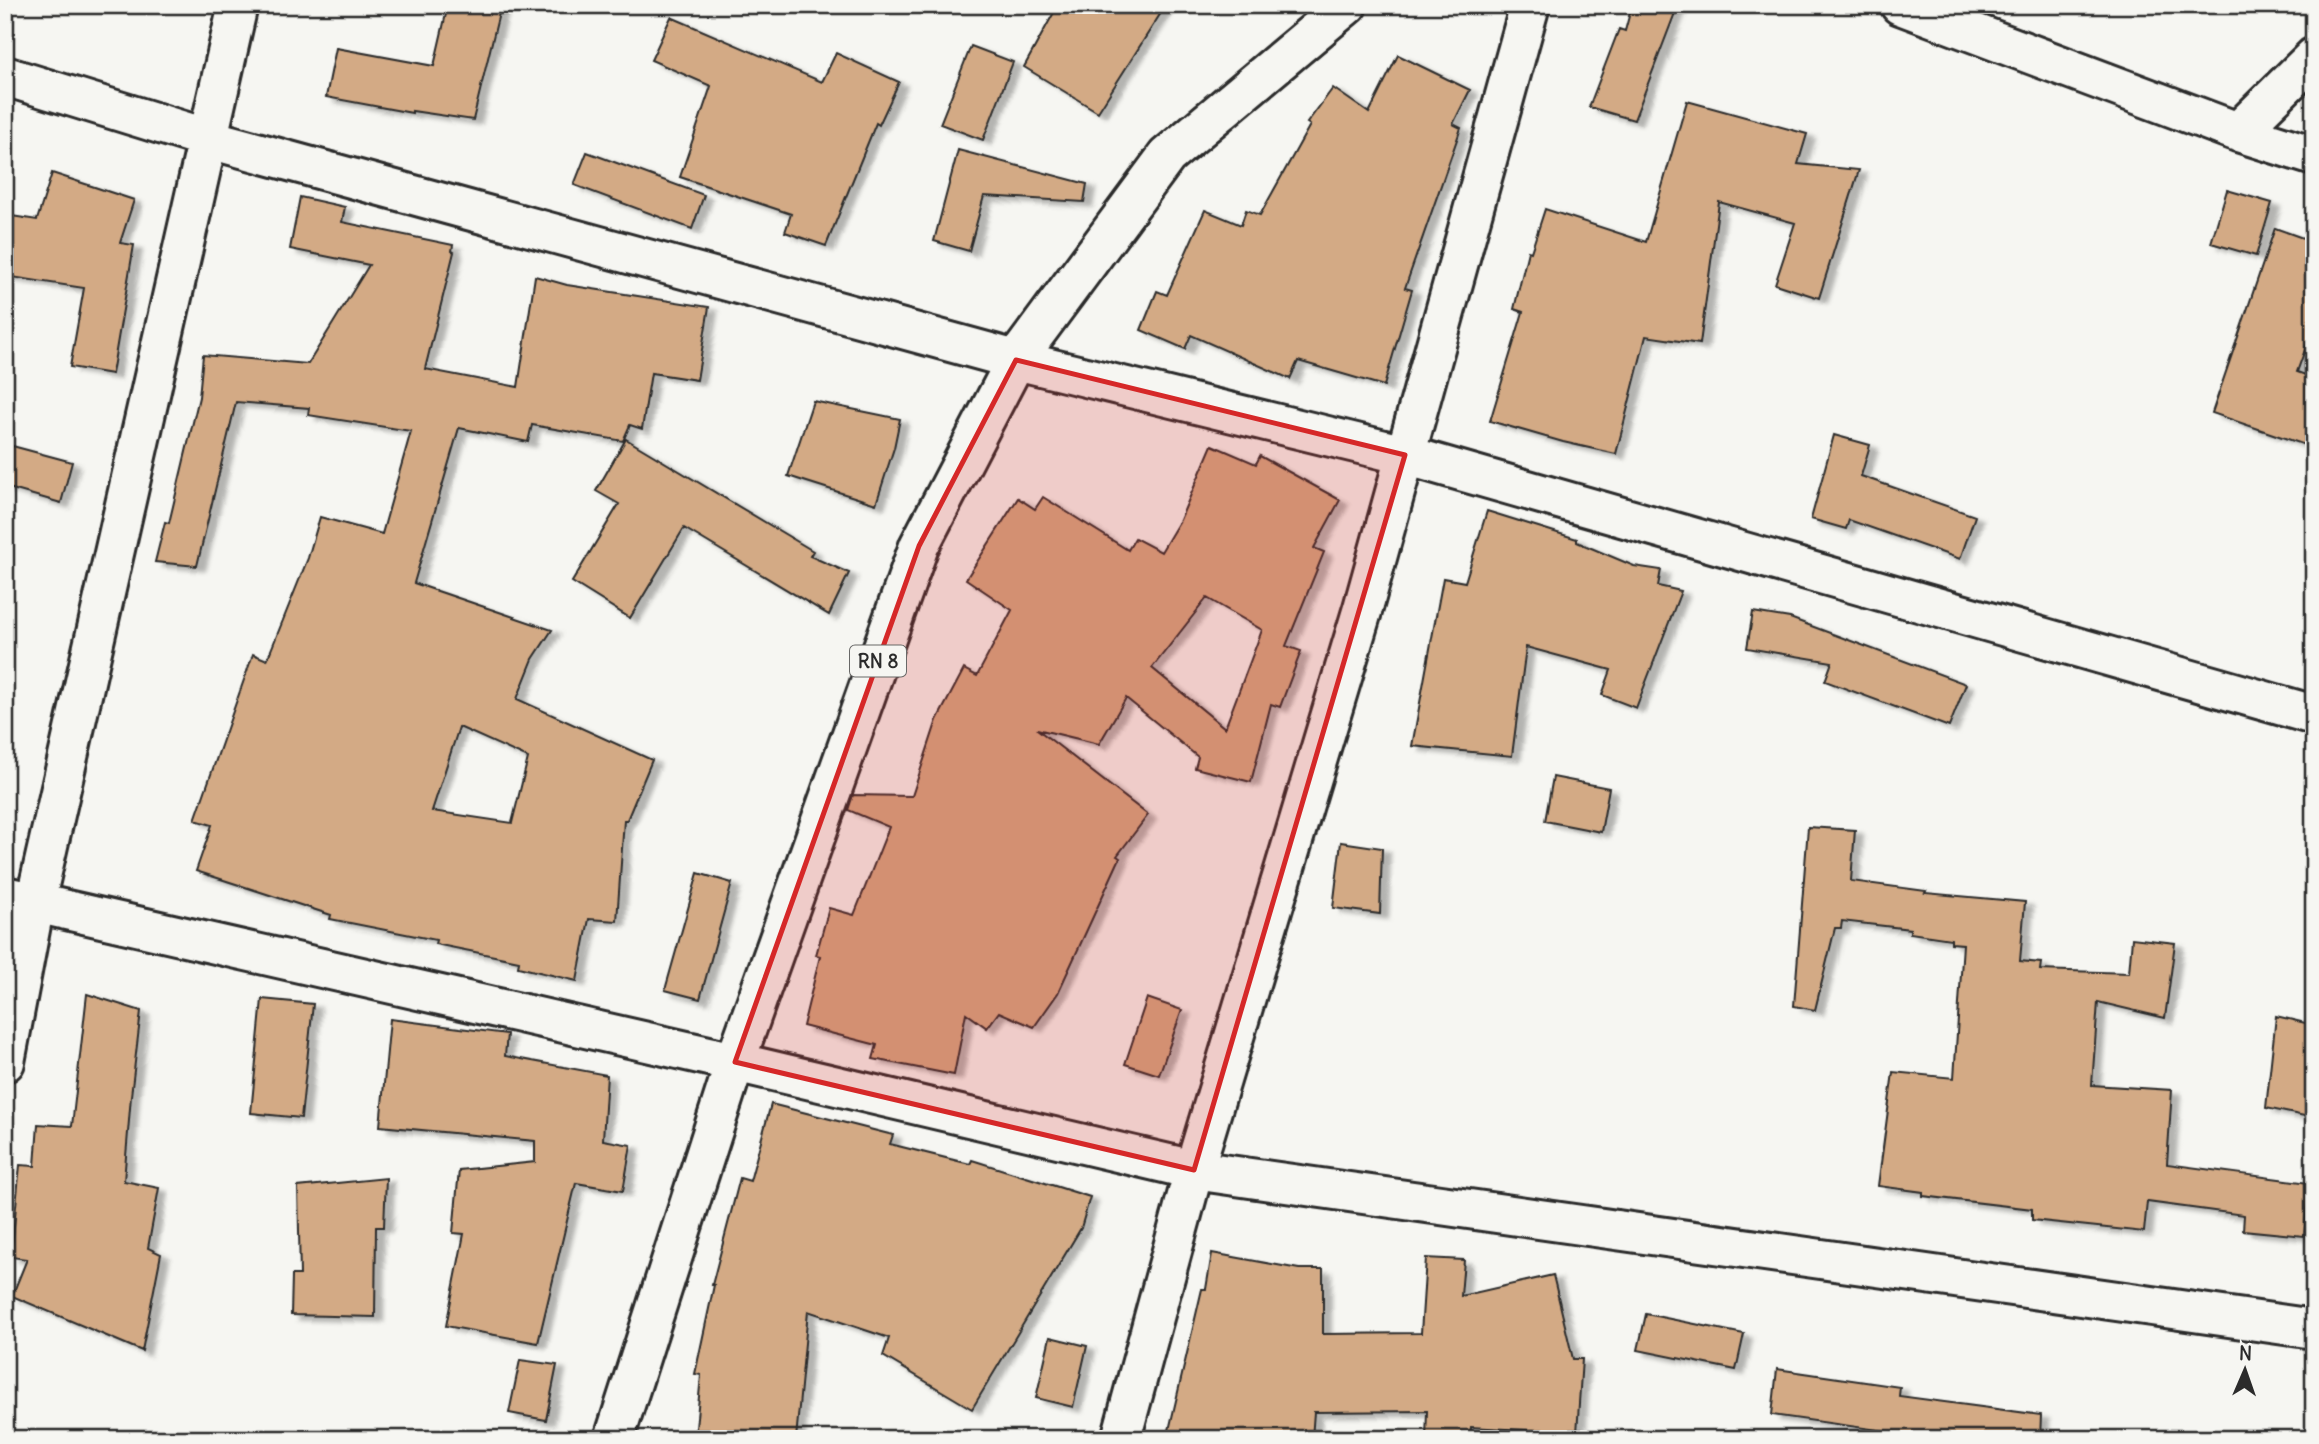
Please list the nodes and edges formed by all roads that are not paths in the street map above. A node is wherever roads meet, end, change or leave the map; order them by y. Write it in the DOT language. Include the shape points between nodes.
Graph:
graph roads {
  1 [pos="238,5"];
  2 [pos="1347,5"];
  3 [pos="1530,5"];
  4 [pos="1900,5"];
  5 [pos="2314,57"];
  6 [pos="5,76"];
  7 [pos="2238,132"];
  8 [pos="209,139"];
  9 [pos="2314,156"];
  10 [pos="1016,360"];
  11 [pos="1405,455"];
  12 [pos="2314,715"];
  13 [pos="20,899"];
  14 [pos="5,1062"];
  15 [pos="735,1062"];
  16 [pos="1194,1170"];
  17 [pos="2314,1329"];
  18 [pos="614,1439"];
  19 [pos="1121,1439"];
  1 -- 8 [label="street"];
  2 -- 10 [label="street, RN 8" via="1167,156"];
  3 -- 11 [label="street"];
  4 -- 7 [label="street"];
  5 -- 7 [label="street"];
  6 -- 8 [label="street"];
  7 -- 9 [label="street"];
  8 -- 10 [label="street"];
  8 -- 13 [label="street"];
  10 -- 11 [label="street"];
  10 -- 15 [label="street, RN 8" via="919,546"];
  11 -- 12 [label="street"];
  11 -- 16 [label="street"];
  13 -- 14 [label="street"];
  13 -- 15 [label="street"];
  15 -- 16 [label="street"];
  15 -- 18 [label="street, RN 8"];
  16 -- 17 [label="street"];
  16 -- 19 [label="street"];
}
